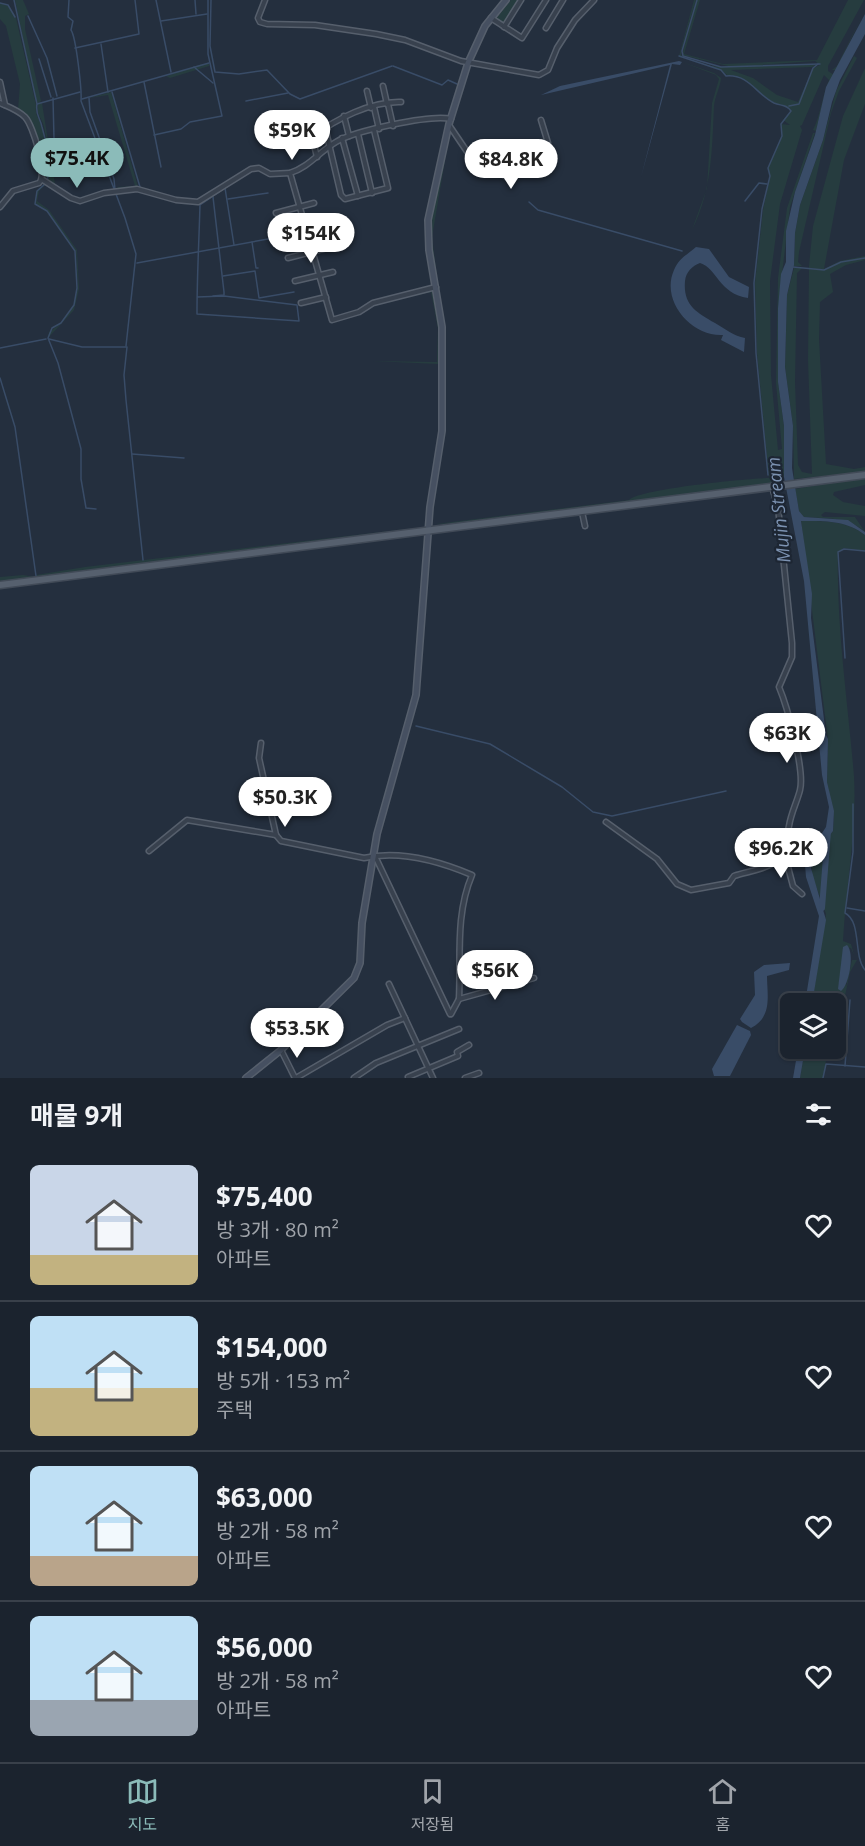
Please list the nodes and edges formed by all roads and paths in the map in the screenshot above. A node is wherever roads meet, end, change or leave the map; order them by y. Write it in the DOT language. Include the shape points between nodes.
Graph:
graph roads {
  1 [pos="265,0"];
  2 [pos="506,0"];
  3 [pos="520,0"];
  4 [pos="546,0"];
  5 [pos="563,0"];
  6 [pos="594,0"];
  7 [pos="491,18"];
  8 [pos="504,27"];
  9 [pos="546,28"];
  10 [pos="468,63"];
  11 [pos="0,82"];
  12 [pos="383,86"];
  13 [pos="367,91"];
  14 [pos="401,102"];
  15 [pos="0,103"];
  16 [pos="387,104"];
  17 [pos="5,106"];
  18 [pos="372,108"];
  19 [pos="344,116"];
  20 [pos="542,120"];
  21 [pos="450,122"];
  22 [pos="393,126"];
  23 [pos="325,127"];
  24 [pos="376,130"];
  25 [pos="358,134"];
  26 [pos="349,136"];
  27 [pos="342,138"];
  28 [pos="329,146"];
  29 [pos="316,157"];
  30 [pos="290,173"];
  31 [pos="43,180"];
  32 [pos="372,193"];
  33 [pos="358,196"];
  34 [pos="314,203"];
  35 [pos="0,207"];
  36 [pos="300,207"];
  37 [pos="276,213"];
  38 [pos="317,226"];
  39 [pos="306,229"];
  40 [pos="282,235"];
  41 [pos="327,248"];
  42 [pos="313,252"];
  43 [pos="288,258"];
  44 [pos="333,272"];
  45 [pos="320,275"];
  46 [pos="295,281"];
  47 [pos="436,287"];
  48 [pos="326,297"];
  49 [pos="301,303"];
  50 [pos="865,476"];
  51 [pos="774,487"];
  52 [pos="582,512"];
  53 [pos="585,526"];
  54 [pos="429,531"];
  55 [pos="0,585"];
  56 [pos="261,743"];
  57 [pos="606,822"];
  58 [pos="276,836"];
  59 [pos="149,851"];
  60 [pos="784,851"];
  61 [pos="374,854"];
  62 [pos="802,894"];
  63 [pos="534,978"];
  64 [pos="389,984"];
  65 [pos="459,999"];
  66 [pos="405,1018"];
  67 [pos="459,1029"];
  68 [pos="469,1045"];
  69 [pos="419,1046"];
  70 [pos="281,1050"];
  71 [pos="429,1068"];
  72 [pos="479,1072"];
  73 [pos="408,1077"];
  74 [pos="246,1078"];
  75 [pos="295,1078"];
  76 [pos="353,1078"];
  77 [pos="433,1078"];
  78 [pos="465,1078"];
  1 -- 10 [label="street" via="260,22 315,25 387,36"];
  2 -- 7 [label="main road"];
  3 -- 8 [label="street"];
  4 -- 8 [label="street" via="522,38"];
  5 -- 9 [label="street"];
  6 -- 10 [label="street" via="575,20 543,74 529,75"];
  7 -- 8 [label="street"];
  7 -- 10 [label="main road"];
  10 -- 21 [label="main road"];
  11 -- 17 [label="street"];
  12 -- 16 [label="street"];
  13 -- 18 [label="street"];
  14 -- 16 [label="street"];
  15 -- 17 [label="street"];
  16 -- 18 [label="street"];
  16 -- 22 [label="street"];
  17 -- 31 [label="street" via="30,123"];
  18 -- 19 [label="street"];
  18 -- 24 [label="street"];
  19 -- 23 [label="street"];
  19 -- 26 [label="street"];
  20 -- 21 [label="street" via="548,143 510,179 470,156"];
  21 -- 22 [label="street" via="431,117"];
  21 -- 47 [label="main road" via="427,231"];
  22 -- 24 [label="street"];
  23 -- 28 [label="street"];
  23 -- 29 [label="street" via="312,137"];
  24 -- 25 [label="street"];
  24 -- 32 [label="street" via="388,188"];
  25 -- 26 [label="street"];
  25 -- 32 [label="street"];
  26 -- 27 [label="street"];
  27 -- 28 [label="street"];
  27 -- 33 [label="street"];
  28 -- 29 [label="street"];
  28 -- 33 [label="street" via="341,195 345,199"];
  29 -- 30 [label="street" via="306,167"];
  30 -- 31 [label="street" via="270,174 251,168 198,202 176,200 143,189 76,200"];
  30 -- 36 [label="street"];
  31 -- 35 [label="street" via="13,190"];
  32 -- 33 [label="street"];
  34 -- 36 [label="street"];
  36 -- 37 [label="street"];
  36 -- 39 [label="street"];
  38 -- 39 [label="street"];
  39 -- 40 [label="street"];
  39 -- 42 [label="street"];
  41 -- 42 [label="street"];
  42 -- 43 [label="street"];
  42 -- 45 [label="street"];
  44 -- 45 [label="street"];
  45 -- 46 [label="street"];
  45 -- 48 [label="street"];
  47 -- 48 [label="street" via="383,300 332,320"];
  47 -- 54 [label="main road" via="442,327 442,431"];
  48 -- 49 [label="street"];
  50 -- 51 [label="main road"];
  51 -- 52 [label="main road"];
  51 -- 60 [label="street" via="792,644 792,657 778,687 788,710 800,789"];
  52 -- 53 [label="street"];
  52 -- 54 [label="main road"];
  54 -- 55 [label="main road"];
  54 -- 61 [label="main road" via="416,695"];
  56 -- 58 [label="street" via="259,758"];
  57 -- 60 [label="street" via="657,859 678,884 691,890 729,883 734,876 773,864"];
  58 -- 59 [label="street" via="187,820"];
  58 -- 61 [label="street" via="281,841 364,858"];
  60 -- 62 [label="street" via="793,886"];
  61 -- 65 [label="street" via="450,1014"];
  61 -- 65 [label="street" via="436,861 472,875 459,932"];
  61 -- 70 [label="main road" via="362,922 360,963 354,978"];
  63 -- 65 [label="street"];
  64 -- 66 [label="street"];
  66 -- 69 [label="street"];
  66 -- 75 [label="street"];
  67 -- 69 [label="street"];
  68 -- 71 [label="street" via="457,1052 458,1056"];
  69 -- 71 [label="street"];
  69 -- 76 [label="street" via="376,1063"];
  70 -- 74 [label="main road"];
  70 -- 75 [label="street"];
  71 -- 73 [label="street"];
  71 -- 77 [label="street"];
  72 -- 78 [label="street"];
}
